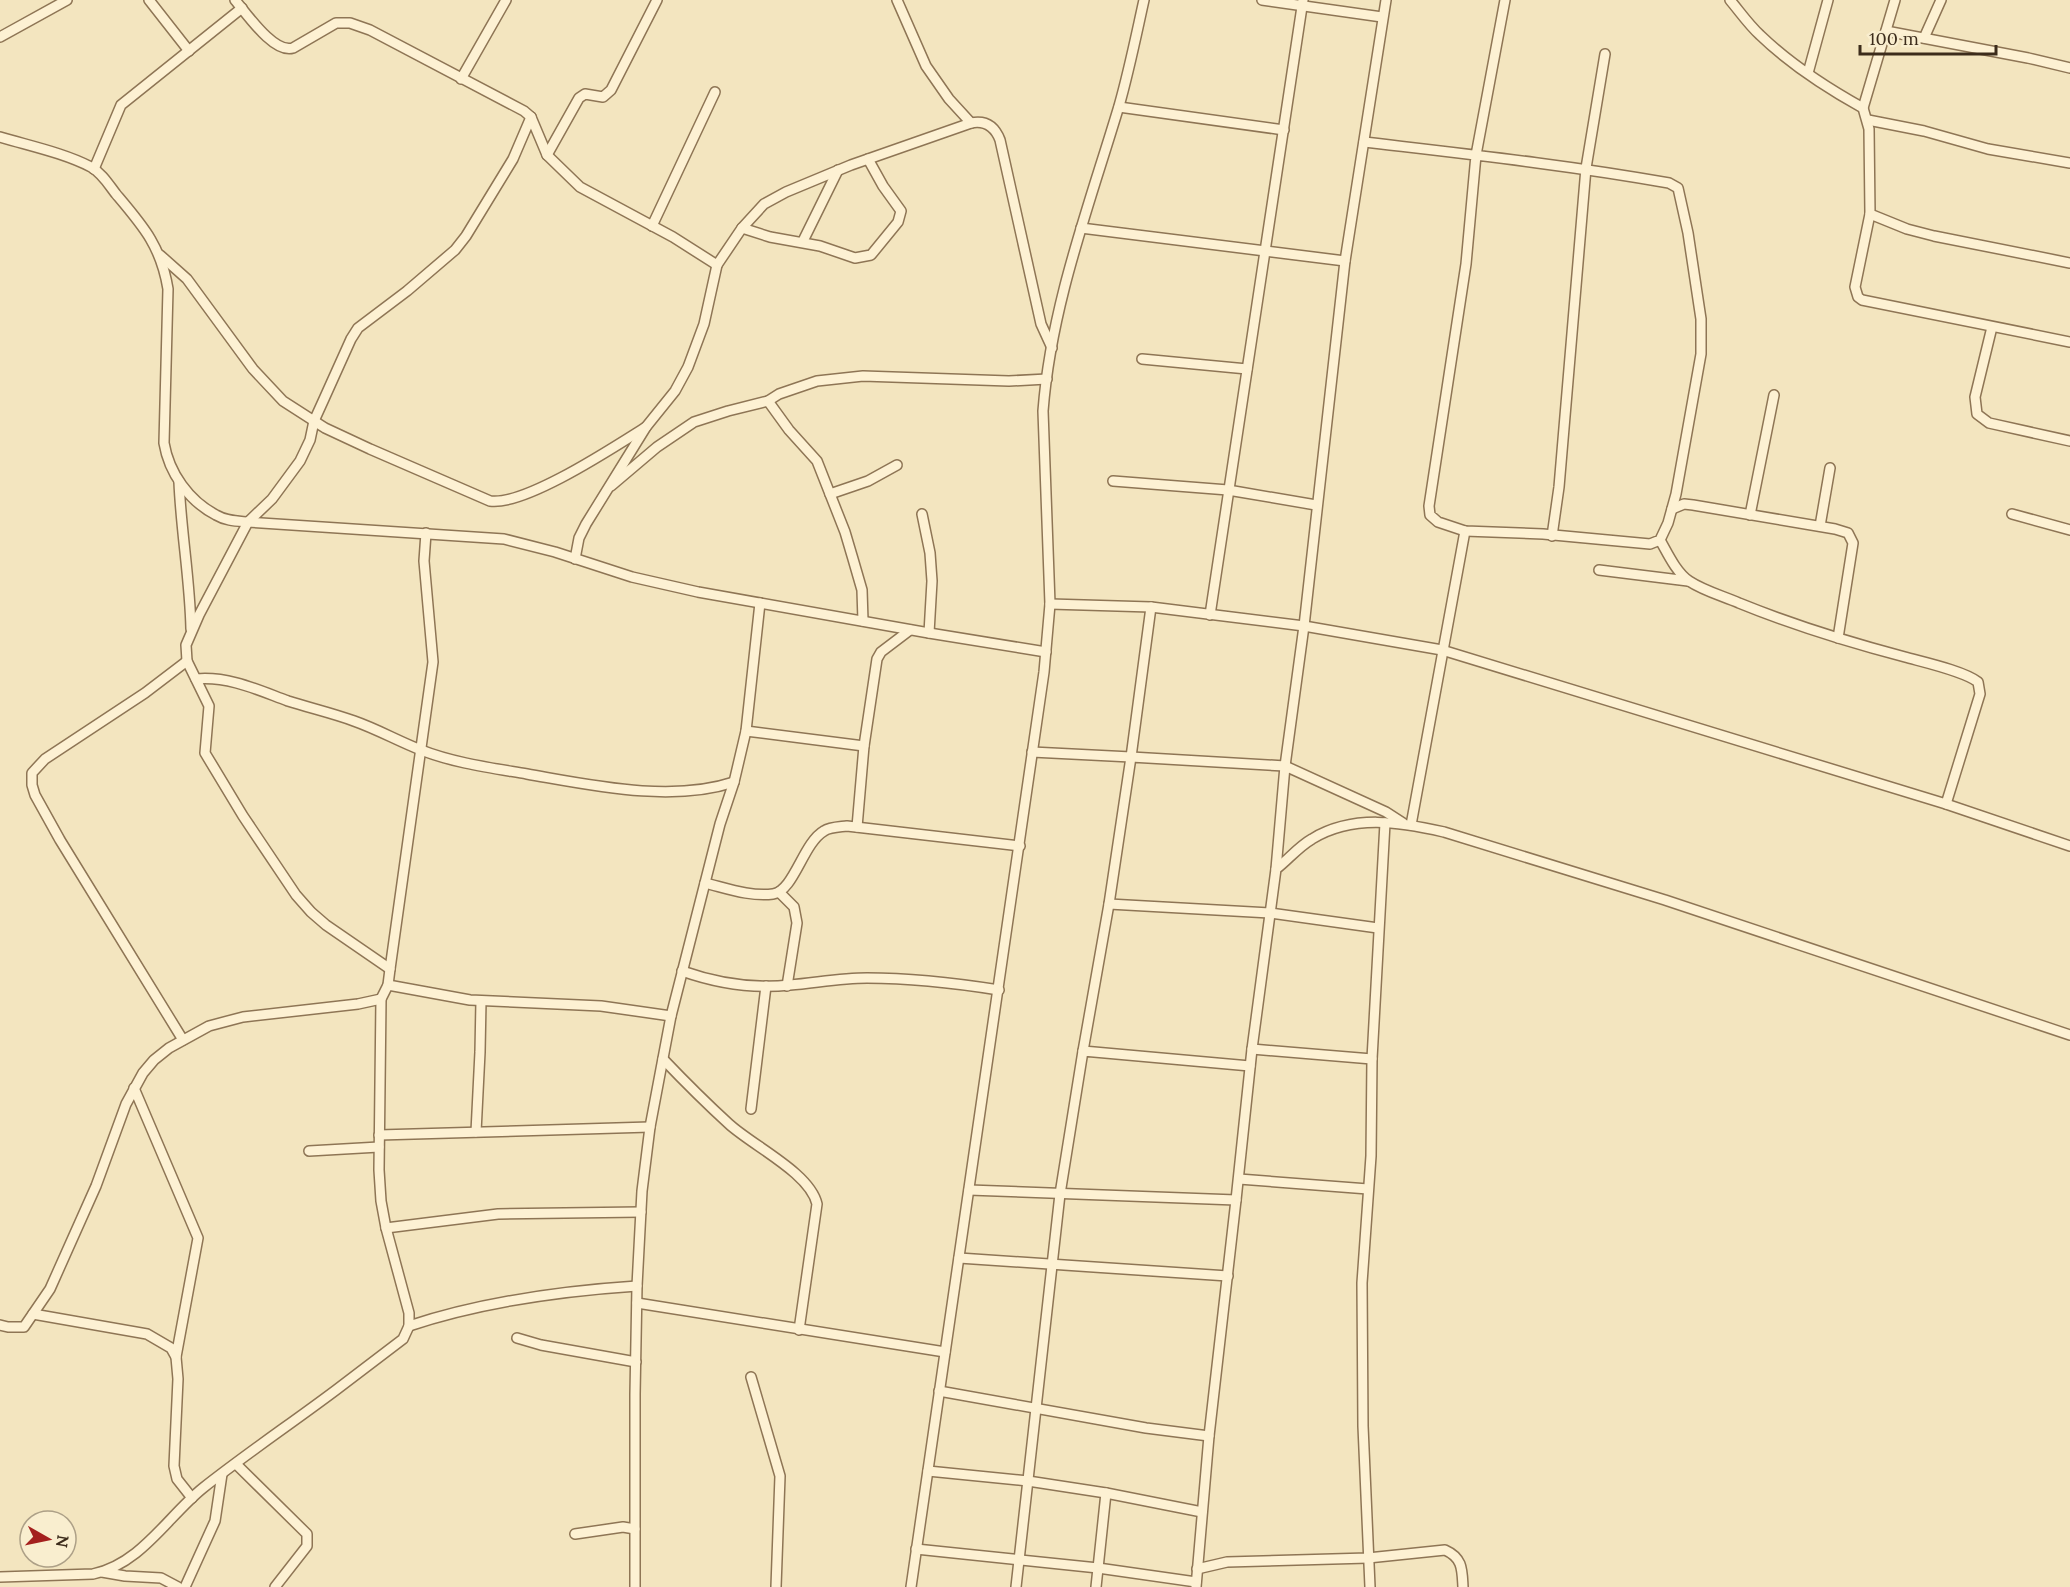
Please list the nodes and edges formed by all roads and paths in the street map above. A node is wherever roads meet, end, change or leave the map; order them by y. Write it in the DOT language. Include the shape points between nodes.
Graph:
graph roads {
  1 [pos="67,0"];
  2 [pos="149,0"];
  3 [pos="235,0"];
  4 [pos="506,0"];
  5 [pos="657,0"];
  6 [pos="897,0"];
  7 [pos="1144,0"];
  8 [pos="1262,0"];
  9 [pos="1386,0"];
  10 [pos="1505,0"];
  11 [pos="1730,0"];
  12 [pos="1828,0"];
  13 [pos="1895,0"];
  14 [pos="1941,0"];
  15 [pos="1303,3"];
  16 [pos="242,8"];
  17 [pos="1382,17"];
  18 [pos="1887,31"];
  19 [pos="0,37"];
  20 [pos="1924,38"];
  21 [pos="189,51"];
  22 [pos="1605,54"];
  23 [pos="2070,68"];
  24 [pos="1808,73"];
  25 [pos="461,79"];
  26 [pos="715,92"];
  27 [pos="1119,106"];
  28 [pos="1863,108"];
  29 [pos="531,117"];
  30 [pos="1868,120"];
  31 [pos="971,123"];
  32 [pos="1284,130"];
  33 [pos="0,137"];
  34 [pos="1364,142"];
  35 [pos="547,155"];
  36 [pos="1476,155"];
  37 [pos="868,159"];
  38 [pos="2070,163"];
  39 [pos="1586,168"];
  40 [pos="94,169"];
  41 [pos="838,170"];
  42 [pos="1870,214"];
  43 [pos="652,226"];
  44 [pos="742,228"];
  45 [pos="1081,228"];
  46 [pos="803,241"];
  47 [pos="1266,251"];
  48 [pos="158,253"];
  49 [pos="1344,261"];
  50 [pos="2070,263"];
  51 [pos="717,265"];
  52 [pos="1992,327"];
  53 [pos="2070,342"];
  54 [pos="1052,348"];
  55 [pos="1142,359"];
  56 [pos="1247,369"];
  57 [pos="1047,379"];
  58 [pos="1774,395"];
  59 [pos="768,401"];
  60 [pos="314,421"];
  61 [pos="646,427"];
  62 [pos="2070,441"];
  63 [pos="897,465"];
  64 [pos="1830,468"];
  65 [pos="1113,481"];
  66 [pos="179,482"];
  67 [pos="611,486"];
  68 [pos="1228,490"];
  69 [pos="830,494"];
  70 [pos="1316,505"];
  71 [pos="1672,509"];
  72 [pos="922,514"];
  73 [pos="2012,514"];
  74 [pos="1750,515"];
  75 [pos="248,522"];
  76 [pos="1820,526"];
  77 [pos="2070,530"];
  78 [pos="1465,531"];
  79 [pos="426,533"];
  80 [pos="1552,536"];
  81 [pos="1660,540"];
  82 [pos="575,559"];
  83 [pos="1599,570"];
  84 [pos="1688,580"];
  85 [pos="760,603"];
  86 [pos="1050,604"];
  87 [pos="1151,608"];
  88 [pos="1210,615"];
  89 [pos="863,621"];
  90 [pos="1304,626"];
  91 [pos="910,630"];
  92 [pos="191,632"];
  93 [pos="929,633"];
  94 [pos="1838,638"];
  95 [pos="1442,650"];
  96 [pos="1046,652"];
  97 [pos="187,661"];
  98 [pos="196,679"];
  99 [pos="746,731"];
  100 [pos="864,746"];
  101 [pos="422,750"];
  102 [pos="1032,752"];
  103 [pos="1131,757"];
  104 [pos="1285,766"];
  105 [pos="734,782"];
  106 [pos="1946,804"];
  107 [pos="1385,823"];
  108 [pos="1409,824"];
  109 [pos="857,826"];
  110 [pos="1020,846"];
  111 [pos="2070,846"];
  112 [pos="1276,869"];
  113 [pos="705,883"];
  114 [pos="779,892"];
  115 [pos="1109,904"];
  116 [pos="1270,913"];
  117 [pos="1378,928"];
  118 [pos="390,969"];
  119 [pos="682,971"];
  120 [pos="388,985"];
  121 [pos="766,986"];
  122 [pos="788,986"];
  123 [pos="999,990"];
  124 [pos="381,999"];
  125 [pos="481,1001"];
  126 [pos="671,1016"];
  127 [pos="2070,1035"];
  128 [pos="183,1040"];
  129 [pos="1252,1049"];
  130 [pos="1083,1051"];
  131 [pos="663,1059"];
  132 [pos="1372,1059"];
  133 [pos="1250,1066"];
  134 [pos="134,1089"];
  135 [pos="751,1108"];
  136 [pos="650,1127"];
  137 [pos="476,1132"];
  138 [pos="379,1135"];
  139 [pos="379,1148"];
  140 [pos="309,1151"];
  141 [pos="1239,1179"];
  142 [pos="969,1190"];
  143 [pos="1368,1190"];
  144 [pos="1060,1194"];
  145 [pos="1236,1200"];
  146 [pos="641,1212"];
  147 [pos="386,1228"];
  148 [pos="959,1258"];
  149 [pos="1053,1265"];
  150 [pos="1228,1276"];
  151 [pos="637,1286"];
  152 [pos="637,1304"];
  153 [pos="33,1314"];
  154 [pos="0,1325"];
  155 [pos="409,1326"];
  156 [pos="799,1330"];
  157 [pos="517,1338"];
  158 [pos="945,1352"];
  159 [pos="176,1357"];
  160 [pos="636,1362"];
  161 [pos="751,1377"];
  162 [pos="939,1391"];
  163 [pos="1036,1408"];
  164 [pos="1209,1436"];
  165 [pos="236,1464"];
  166 [pos="928,1471"];
  167 [pos="222,1474"];
  168 [pos="1028,1481"];
  169 [pos="1106,1493"];
  170 [pos="192,1498"];
  171 [pos="1202,1512"];
  172 [pos="635,1529"];
  173 [pos="575,1534"];
  174 [pos="916,1549"];
  175 [pos="1368,1558"];
  176 [pos="1019,1559"];
  177 [pos="1098,1568"];
  178 [pos="1197,1569"];
  179 [pos="102,1572"];
  180 [pos="47,1576"];
  181 [pos="0,1577"];
  182 [pos="161,1582"];
  183 [pos="1196,1584"];
  184 [pos="52,1587"];
  185 [pos="178,1587"];
  186 [pos="186,1587"];
  187 [pos="275,1587"];
  188 [pos="635,1587"];
  189 [pos="776,1587"];
  190 [pos="911,1587"];
  191 [pos="1016,1587"];
  192 [pos="1096,1587"];
  193 [pos="1370,1587"];
  194 [pos="1463,1587"];
  1 -- 19 [label="street"];
  2 -- 21 [label="street"];
  3 -- 16 [label="street"];
  4 -- 25 [label="street"];
  5 -- 35 [label="street" via="611,90 603,97 585,94 579,98"];
  6 -- 31 [label="street" via="926,66"];
  7 -- 27 [label="street"];
  8 -- 15 [label="street"];
  9 -- 17 [label="street"];
  10 -- 36 [label="street"];
  11 -- 24 [label="street" via="1760,35"];
  12 -- 24 [label="street"];
  13 -- 18 [label="street"];
  14 -- 20 [label="street"];
  15 -- 17 [label="street"];
  15 -- 32 [label="street"];
  16 -- 21 [label="street"];
  16 -- 25 [label="street" via="272,42 284,49 293,48 336,23 350,23"];
  17 -- 34 [label="street"];
  18 -- 20 [label="street"];
  18 -- 28 [label="street"];
  20 -- 23 [label="street"];
  21 -- 40 [label="street" via="121,105"];
  22 -- 39 [label="street"];
  24 -- 28 [label="street"];
  25 -- 29 [label="street"];
  26 -- 43 [label="street"];
  27 -- 32 [label="street"];
  27 -- 45 [label="street"];
  28 -- 30 [label="street"];
  29 -- 35 [label="street"];
  29 -- 60 [label="street" via="513,159 455,250 358,328"];
  30 -- 38 [label="street" via="1988,149"];
  30 -- 42 [label="street"];
  31 -- 37 [label="street"];
  31 -- 54 [label="street" via="981,122 997,131 1041,324"];
  32 -- 47 [label="street"];
  33 -- 40 [label="street"];
  34 -- 36 [label="street"];
  34 -- 49 [label="street"];
  35 -- 43 [label="street" via="580,188"];
  36 -- 39 [label="street"];
  36 -- 78 [label="street" via="1466,264 1429,506 1430,515 1438,522"];
  37 -- 41 [label="street"];
  37 -- 46 [label="street" via="901,209 898,222 871,255 863,258"];
  39 -- 71 [label="street" via="1669,183 1680,193 1702,339"];
  39 -- 80 [label="street"];
  40 -- 48 [label="street" via="141,223"];
  41 -- 44 [label="street" via="764,204"];
  41 -- 46 [label="street"];
  42 -- 50 [label="street" via="1934,236"];
  42 -- 52 [label="street" via="1855,287 1858,297 1868,303"];
  43 -- 51 [label="street"];
  44 -- 46 [label="street"];
  44 -- 51 [label="street"];
  45 -- 47 [label="street"];
  45 -- 54 [label="street"];
  47 -- 49 [label="street"];
  47 -- 56 [label="street"];
  48 -- 60 [label="street" via="187,279 273,392"];
  48 -- 66 [label="street" via="168,289 164,443 166,459"];
  49 -- 70 [label="street"];
  51 -- 61 [label="street" via="704,324 688,367 675,391"];
  52 -- 53 [label="street"];
  52 -- 62 [label="street" via="1975,397 1977,414 1989,423"];
  54 -- 57 [label="street"];
  55 -- 56 [label="street"];
  56 -- 68 [label="street"];
  57 -- 59 [label="street" via="836,378 804,385"];
  57 -- 86 [label="street" via="1043,411"];
  58 -- 74 [label="street"];
  59 -- 67 [label="street" via="694,422"];
  59 -- 69 [label="street" via="814,456"];
  60 -- 61 [label="street" via="496,502 519,497 566,474"];
  60 -- 75 [label="street" via="310,440 289,478"];
  61 -- 67 [label="street"];
  63 -- 69 [label="street"];
  64 -- 76 [label="street"];
  65 -- 68 [label="street"];
  66 -- 75 [label="street" via="216,516"];
  66 -- 92 [label="street"];
  67 -- 82 [label="street" via="579,538"];
  68 -- 70 [label="street"];
  68 -- 88 [label="street"];
  69 -- 89 [label="street" via="862,590"];
  70 -- 90 [label="street"];
  71 -- 74 [label="street" via="1684,504"];
  71 -- 81 [label="street"];
  72 -- 93 [label="street" via="932,581"];
  73 -- 77 [label="street"];
  74 -- 76 [label="street"];
  75 -- 79 [label="street"];
  75 -- 92 [label="street"];
  76 -- 94 [label="street" via="1844,530 1852,538"];
  78 -- 80 [label="street"];
  78 -- 95 [label="street"];
  79 -- 82 [label="street" via="504,539"];
  79 -- 101 [label="street" via="425,572 433,662"];
  80 -- 81 [label="street" via="1650,544"];
  81 -- 84 [label="street"];
  82 -- 85 [label="street" via="632,577"];
  83 -- 84 [label="street"];
  84 -- 94 [label="street" via="1775,617"];
  85 -- 89 [label="street"];
  85 -- 99 [label="street"];
  86 -- 87 [label="street"];
  86 -- 96 [label="street"];
  87 -- 88 [label="street"];
  87 -- 103 [label="street"];
  88 -- 90 [label="street"];
  89 -- 91 [label="street"];
  90 -- 95 [label="street"];
  90 -- 104 [label="street"];
  91 -- 93 [label="street"];
  91 -- 100 [label="street" via="879,655"];
  92 -- 97 [label="street" via="186,645"];
  93 -- 96 [label="street"];
  94 -- 106 [label="street" via="1978,682 1980,694"];
  95 -- 106 [label="street"];
  95 -- 108 [label="street"];
  96 -- 102 [label="street"];
  97 -- 98 [label="street"];
  97 -- 128 [label="street" via="45,759 32,777 35,795 60,840"];
  98 -- 101 [label="street" via="235,682 352,720"];
  98 -- 118 [label="street" via="209,706 207,757 270,858 311,912"];
  99 -- 100 [label="street"];
  99 -- 105 [label="street"];
  100 -- 109 [label="street"];
  101 -- 105 [label="street" via="489,767 611,788 680,791"];
  101 -- 118 [label="street"];
  102 -- 103 [label="street"];
  102 -- 110 [label="street"];
  103 -- 104 [label="street"];
  103 -- 115 [label="street"];
  104 -- 108 [label="street"];
  104 -- 112 [label="street"];
  105 -- 113 [label="street"];
  106 -- 111 [label="street"];
  107 -- 108 [label="street"];
  107 -- 112 [label="street" via="1368,821 1332,829 1310,840"];
  107 -- 117 [label="street"];
  108 -- 127 [label="street" via="1665,900"];
  109 -- 110 [label="street"];
  109 -- 114 [label="street" via="825,831 806,850"];
  110 -- 123 [label="street"];
  112 -- 116 [label="street"];
  113 -- 114 [label="street" via="747,893"];
  113 -- 119 [label="street"];
  114 -- 122 [label="street" via="794,907 798,923"];
  115 -- 116 [label="street"];
  115 -- 130 [label="street"];
  116 -- 117 [label="street"];
  116 -- 129 [label="street"];
  117 -- 132 [label="street"];
  118 -- 120 [label="street"];
  119 -- 121 [label="street" via="719,982"];
  119 -- 126 [label="street"];
  120 -- 124 [label="street"];
  120 -- 125 [label="street"];
  121 -- 122 [label="street"];
  121 -- 135 [label="street"];
  122 -- 123 [label="street" via="866,978 926,980"];
  123 -- 142 [label="street"];
  124 -- 128 [label="street" via="243,1017 209,1026"];
  124 -- 138 [label="street"];
  125 -- 126 [label="street" via="601,1006"];
  125 -- 137 [label="street"];
  126 -- 131 [label="street"];
  128 -- 134 [label="street" via="154,1060"];
  129 -- 132 [label="street"];
  129 -- 133 [label="street"];
  130 -- 133 [label="street"];
  130 -- 144 [label="street"];
  131 -- 136 [label="street"];
  131 -- 156 [label="street" via="731,1126 786,1167 816,1196"];
  132 -- 143 [label="street"];
  133 -- 141 [label="street"];
  134 -- 153 [label="street" via="50,1289"];
  134 -- 159 [label="street" via="198,1238"];
  136 -- 137 [label="street"];
  136 -- 146 [label="street"];
  137 -- 138 [label="street"];
  138 -- 139 [label="street"];
  139 -- 140 [label="street"];
  139 -- 147 [label="street"];
  141 -- 143 [label="street"];
  141 -- 145 [label="street"];
  142 -- 144 [label="street"];
  142 -- 148 [label="street"];
  143 -- 175 [label="street" via="1362,1283"];
  144 -- 145 [label="street"];
  144 -- 149 [label="street"];
  145 -- 150 [label="street"];
  146 -- 147 [label="street" via="498,1214"];
  146 -- 151 [label="street"];
  147 -- 155 [label="street"];
  148 -- 149 [label="street"];
  148 -- 158 [label="street"];
  149 -- 150 [label="street"];
  149 -- 163 [label="street"];
  150 -- 164 [label="street"];
  151 -- 152 [label="street"];
  151 -- 155 [label="street" via="510,1302"];
  152 -- 156 [label="street"];
  152 -- 160 [label="street"];
  153 -- 154 [label="street" via="24,1327"];
  153 -- 159 [label="street" via="147,1334 171,1348"];
  155 -- 165 [label="street" via="391,1350"];
  156 -- 158 [label="street"];
  157 -- 160 [label="street"];
  158 -- 162 [label="street"];
  159 -- 170 [label="street" via="174,1466 177,1479"];
  160 -- 172 [label="street"];
  161 -- 189 [label="street" via="780,1476"];
  162 -- 163 [label="street"];
  162 -- 166 [label="street"];
  163 -- 164 [label="street"];
  163 -- 168 [label="street"];
  164 -- 171 [label="street"];
  165 -- 167 [label="street"];
  165 -- 187 [label="street" via="307,1533 307,1546"];
  166 -- 168 [label="street"];
  166 -- 174 [label="street"];
  167 -- 170 [label="street"];
  167 -- 186 [label="street" via="215,1521"];
  168 -- 169 [label="street"];
  168 -- 176 [label="street"];
  169 -- 171 [label="street"];
  169 -- 177 [label="street"];
  170 -- 179 [label="street" via="130,1558"];
  171 -- 178 [label="street"];
  172 -- 173 [label="street"];
  172 -- 188 [label="street"];
  174 -- 176 [label="street"];
  174 -- 190 [label="street"];
  175 -- 178 [label="street" via="1227,1562"];
  175 -- 193 [label="street"];
  175 -- 194 [label="street" via="1445,1550 1455,1554 1460,1564"];
  176 -- 177 [label="street"];
  176 -- 191 [label="street"];
  177 -- 183 [label="street"];
  177 -- 192 [label="street"];
  178 -- 183 [label="street"];
  179 -- 180 [label="street"];
  179 -- 182 [label="street"];
  180 -- 181 [label="street"];
  180 -- 184 [label="street"];
  182 -- 185 [label="street"];
}
